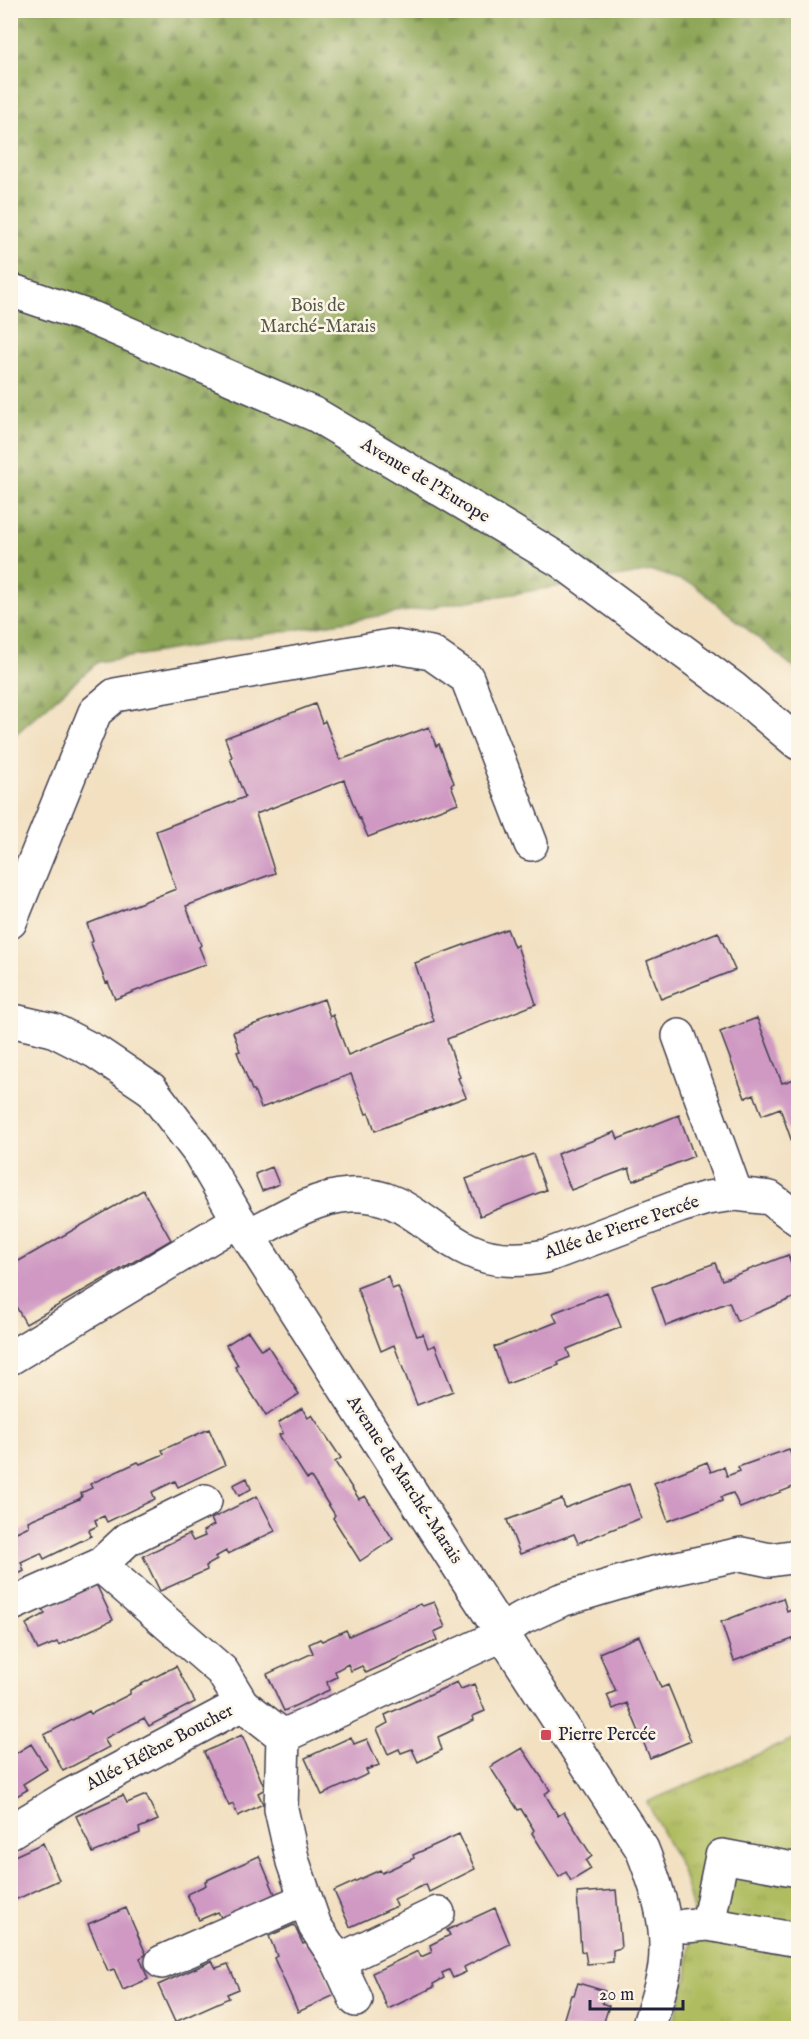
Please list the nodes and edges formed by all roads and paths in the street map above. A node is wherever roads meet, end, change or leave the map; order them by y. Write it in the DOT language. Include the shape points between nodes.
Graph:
graph roads {
  1 [pos="10,290"];
  2 [pos="798,743"];
  3 [pos="531,844"];
  4 [pos="10,922"];
  5 [pos="10,1020"];
  6 [pos="679,1036"];
  7 [pos="736,1194"];
  8 [pos="798,1219"];
  9 [pos="244,1228"];
  10 [pos="10,1358"];
  11 [pos="205,1502"];
  12 [pos="798,1556"];
  13 [pos="100,1565"];
  14 [pos="10,1605"];
  15 [pos="501,1632"];
  16 [pos="242,1704"];
  17 [pos="283,1737"];
  18 [pos="10,1832"];
  19 [pos="798,1870"];
  20 [pos="306,1899"];
  21 [pos="438,1913"];
  22 [pos="708,1924"];
  23 [pos="666,1928"];
  24 [pos="798,1940"];
  25 [pos="338,1961"];
  26 [pos="162,1962"];
  27 [pos="356,2000"];
  28 [pos="648,2028"];
  1 -- 2 [label="street, Avenue de l'Europe" via="92,318 316,415 561,561 734,688"];
  3 -- 4 [label="street" via="467,678 432,653 391,646 115,695 95,712"];
  5 -- 9 [label="street, Avenue de Marché-Marais" via="52,1030 96,1052 151,1089 199,1152"];
  6 -- 7 [label="street"];
  7 -- 8 [label="street, Allée de Pierre Percée" via="770,1198"];
  7 -- 9 [label="street, Allée de Pierre Percée" via="680,1206 546,1256 523,1260 492,1258 468,1250 398,1203 376,1196 349,1195 324,1201"];
  9 -- 10 [label="street, Allée de Pierre Percée"];
  9 -- 15 [label="street, Avenue de Marché-Marais"];
  11 -- 13 [label="street" via="128,1539"];
  12 -- 15 [label="street" via="770,1560 741,1554 649,1574 561,1600"];
  13 -- 14 [label="street"];
  13 -- 16 [label="street" via="222,1671"];
  15 -- 17 [label="street"];
  15 -- 23 [label="street, Avenue de Marché-Marais" via="642,1849 659,1893"];
  16 -- 17 [label="street, Allée Hélène Boucher"];
  16 -- 18 [label="street, Allée Hélène Boucher" via="67,1797"];
  17 -- 20 [label="street" via="281,1809"];
  19 -- 22 [label="street" via="722,1856"];
  20 -- 25 [label="street" via="315,1926"];
  20 -- 26 [label="street"];
  21 -- 25 [label="street"];
  22 -- 23 [label="street"];
  22 -- 24 [label="street"];
  23 -- 28 [label="street, Avenue de Marché-Marais" via="665,1966"];
  25 -- 27 [label="street"];
}
